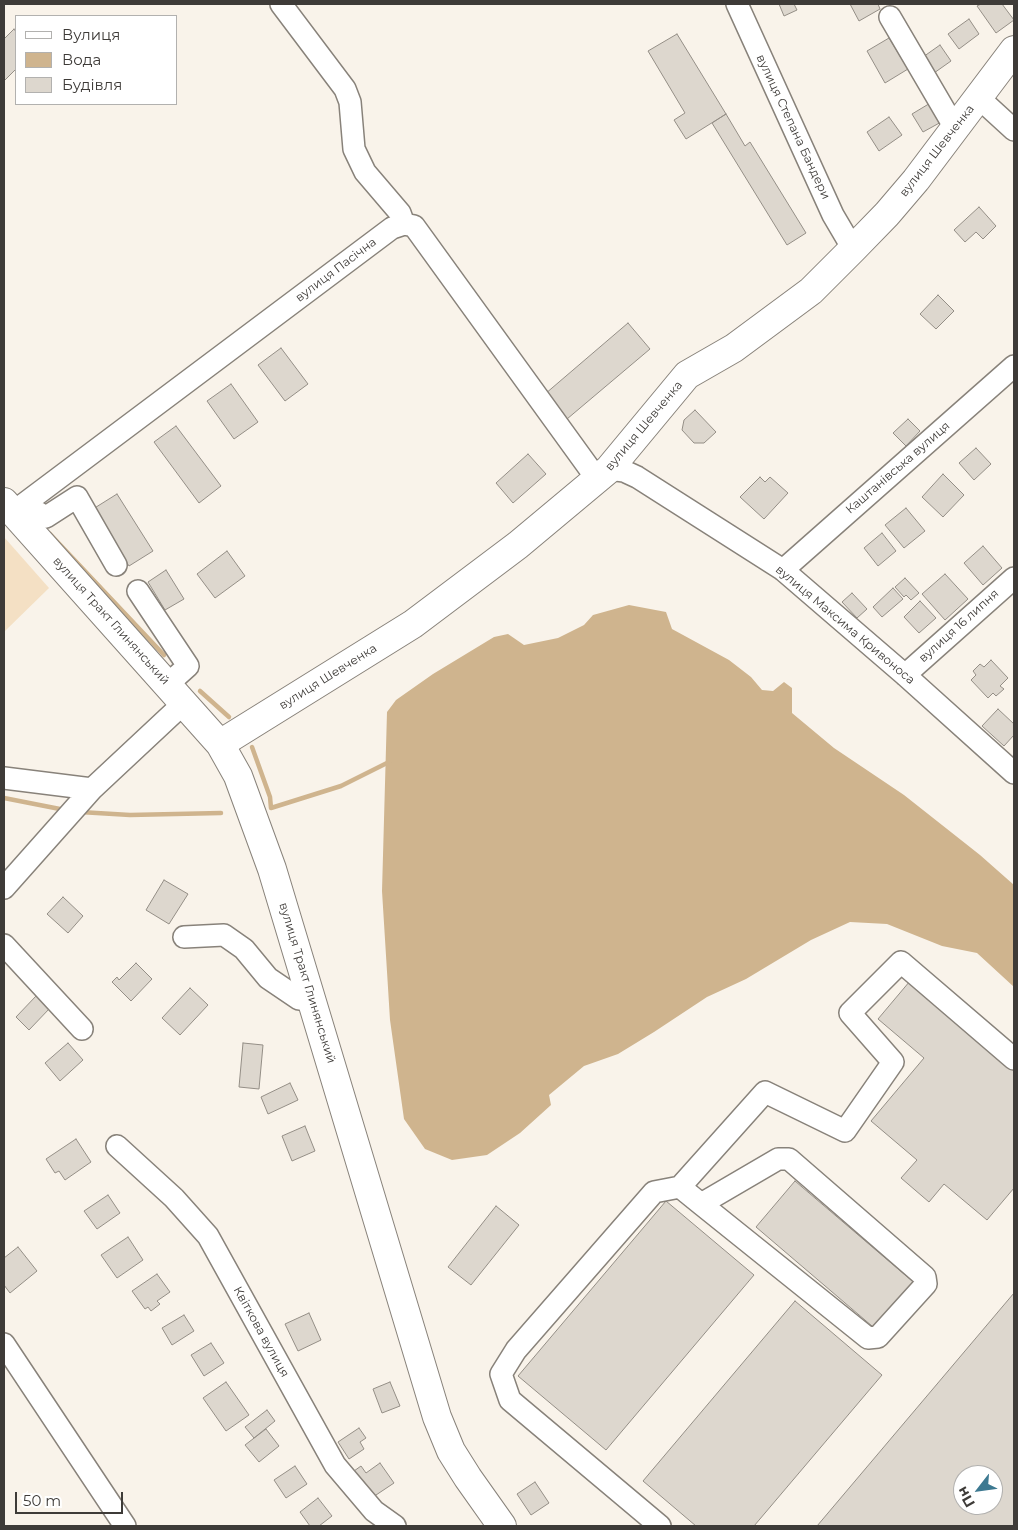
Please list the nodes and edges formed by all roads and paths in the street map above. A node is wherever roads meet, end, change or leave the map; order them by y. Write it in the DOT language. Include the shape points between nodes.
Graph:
graph roads {
  1 [pos="281,4"];
  2 [pos="737,4"];
  3 [pos="890,17"];
  4 [pos="1014,50"];
  5 [pos="979,98"];
  6 [pos="956,128"];
  7 [pos="1014,130"];
  8 [pos="404,224"];
  9 [pos="853,249"];
  10 [pos="1014,366"];
  11 [pos="603,474"];
  12 [pos="14,507"];
  13 [pos="116,565"];
  14 [pos="783,570"];
  15 [pos="1014,578"];
  16 [pos="138,591"];
  17 [pos="905,675"];
  18 [pos="176,693"];
  19 [pos="220,744"];
  20 [pos="1014,773"];
  21 [pos="4,778"];
  22 [pos="86,796"];
  23 [pos="4,888"];
  24 [pos="184,937"];
  25 [pos="4,945"];
  26 [pos="312,999"];
  27 [pos="82,1029"];
  28 [pos="1014,1059"];
  29 [pos="117,1146"];
  30 [pos="680,1187"];
  31 [pos="701,1204"];
  32 [pos="4,1344"];
  33 [pos="125,1526"];
  34 [pos="395,1526"];
  35 [pos="502,1526"];
  36 [pos="660,1526"];
  1 -- 8 [label="street" via="345,89 350,102 354,149 366,172 400,213"];
  2 -- 9 [label="street, вулиця Степана Бандери" via="833,215"];
  3 -- 6 [label="street"];
  4 -- 5 [label="main road, вулиця Шевченка"];
  5 -- 6 [label="main road, вулиця Шевченка"];
  5 -- 7 [label="street"];
  6 -- 9 [label="main road, вулиця Шевченка" via="898,201"];
  8 -- 11 [label="street" via="414,226"];
  8 -- 12 [label="street, вулиця Пасічна" via="392,228"];
  9 -- 11 [label="main road, вулиця Шевченка" via="810,291 734,348 687,375"];
  10 -- 14 [label="street, Каштанівська вулиця"];
  11 -- 14 [label="street, вулиця Максима Кривоноса" via="624,471 637,477"];
  11 -- 19 [label="main road, вулиця Шевченка" via="518,545 413,624"];
  12 -- 13 [label="street" via="46,517 77,497"];
  12 -- 18 [label="main road, вулиця Тракт Глинянський"];
  14 -- 17 [label="street, вулиця Максима Кривоноса"];
  15 -- 17 [label="street, вулиця 16 липня"];
  16 -- 18 [label="street" via="188,666"];
  17 -- 20 [label="street, вулиця Максима Кривоноса"];
  18 -- 19 [label="main road, вулиця Тракт Глинянський"];
  18 -- 22 [label="street"];
  19 -- 26 [label="main road, вулиця Тракт Глинянський" via="238,776 272,869"];
  21 -- 22 [label="street"];
  22 -- 23 [label="street"];
  24 -- 26 [label="street" via="224,935 244,949 268,978 299,999"];
  25 -- 27 [label="street"];
  26 -- 35 [label="main road, вулиця Тракт Глинянський" via="436,1417 451,1451"];
  28 -- 30 [label="street" via="901,962 850,1013 893,1062 845,1132 765,1092"];
  29 -- 34 [label="street, Квіткова вулиця" via="174,1198 208,1236 335,1465 374,1511"];
  30 -- 31 [label="street"];
  30 -- 36 [label="street" via="654,1192 516,1350 501,1374 510,1400"];
  31 -- 31 [label="street" via="868,1338 878,1336 926,1284 925,1277 789,1159 778,1159"];
  32 -- 33 [label="street"];
}
